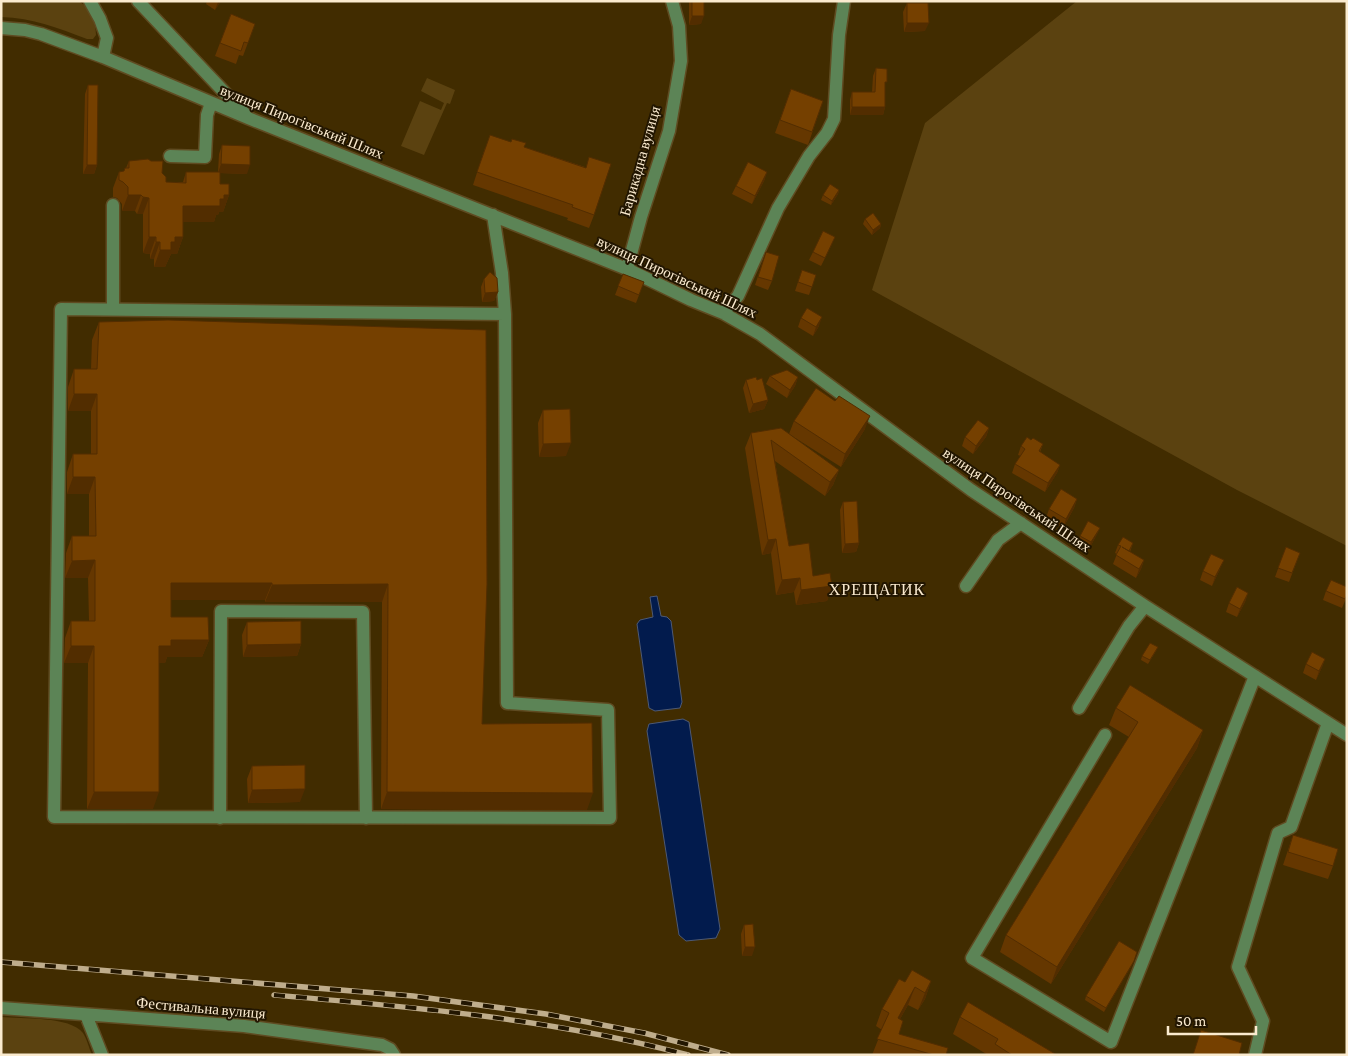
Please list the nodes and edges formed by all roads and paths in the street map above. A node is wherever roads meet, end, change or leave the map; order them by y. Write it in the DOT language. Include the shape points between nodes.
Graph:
graph roads {
  1 [pos="90,1"];
  2 [pos="138,1"];
  3 [pos="672,1"];
  4 [pos="844,1"];
  5 [pos="1,28"];
  6 [pos="103,57"];
  7 [pos="211,103"];
  8 [pos="248,118"];
  9 [pos="170,156"];
  10 [pos="113,205"];
  11 [pos="493,216"];
  12 [pos="627,269"];
  13 [pos="113,310"];
  14 [pos="723,313"];
  15 [pos="505,314"];
  16 [pos="1021,523"];
  17 [pos="966,586"];
  18 [pos="1145,606"];
  19 [pos="1255,676"];
  20 [pos="1079,708"];
  21 [pos="1328,723"];
  22 [pos="1105,735"];
  23 [pos="1347,735"];
  24 [pos="220,818"];
  25 [pos="366,818"];
  26 [pos="1,1008"];
  27 [pos="86,1015"];
  28 [pos="102,1055"];
  29 [pos="394,1055"];
  30 [pos="1255,1055"];
  1 -- 6 [label="street" via="107,38"];
  2 -- 8 [label="street"];
  3 -- 12 [label="street, Барикадна вулиця" via="679,26 681,61 669,131"];
  4 -- 14 [label="street" via="834,119 778,208 738,296"];
  5 -- 6 [label="street, вулиця Пирогівський Шлях" via="41,34"];
  6 -- 7 [label="street, вулиця Пирогівський Шлях"];
  7 -- 8 [label="street, вулиця Пирогівський Шлях"];
  7 -- 9 [label="street" via="207,115 205,157"];
  8 -- 11 [label="street, вулиця Пирогівський Шлях"];
  10 -- 13 [label="street"];
  11 -- 12 [label="street, вулиця Пирогівський Шлях"];
  11 -- 15 [label="street"];
  12 -- 14 [label="street, вулиця Пирогівський Шлях"];
  13 -- 15 [label="street"];
  13 -- 24 [label="street" via="61,309 54,818"];
  14 -- 16 [label="street, вулиця Пирогівський Шлях" via="760,334 971,490"];
  15 -- 25 [label="street" via="507,703 608,710 610,818"];
  16 -- 17 [label="street" via="998,540"];
  16 -- 18 [label="street, вулиця Пирогівський Шлях"];
  18 -- 19 [label="street, вулиця Пирогівський Шлях"];
  18 -- 20 [label="street" via="1129,626"];
  19 -- 21 [label="street, вулиця Пирогівський Шлях"];
  19 -- 22 [label="street" via="1112,1042 972,958"];
  21 -- 23 [label="street, вулиця Пирогівський Шлях"];
  21 -- 30 [label="street" via="1292,827 1278,833 1238,967 1263,1021"];
  24 -- 25 [label="street"];
  24 -- 25 [label="street" via="221,611 363,612"];
  26 -- 27 [label="street, Фестивальна вулиця"];
  27 -- 28 [label="street"];
  27 -- 29 [label="street, Фестивальна вулиця" via="244,1026 382,1045"];
}
